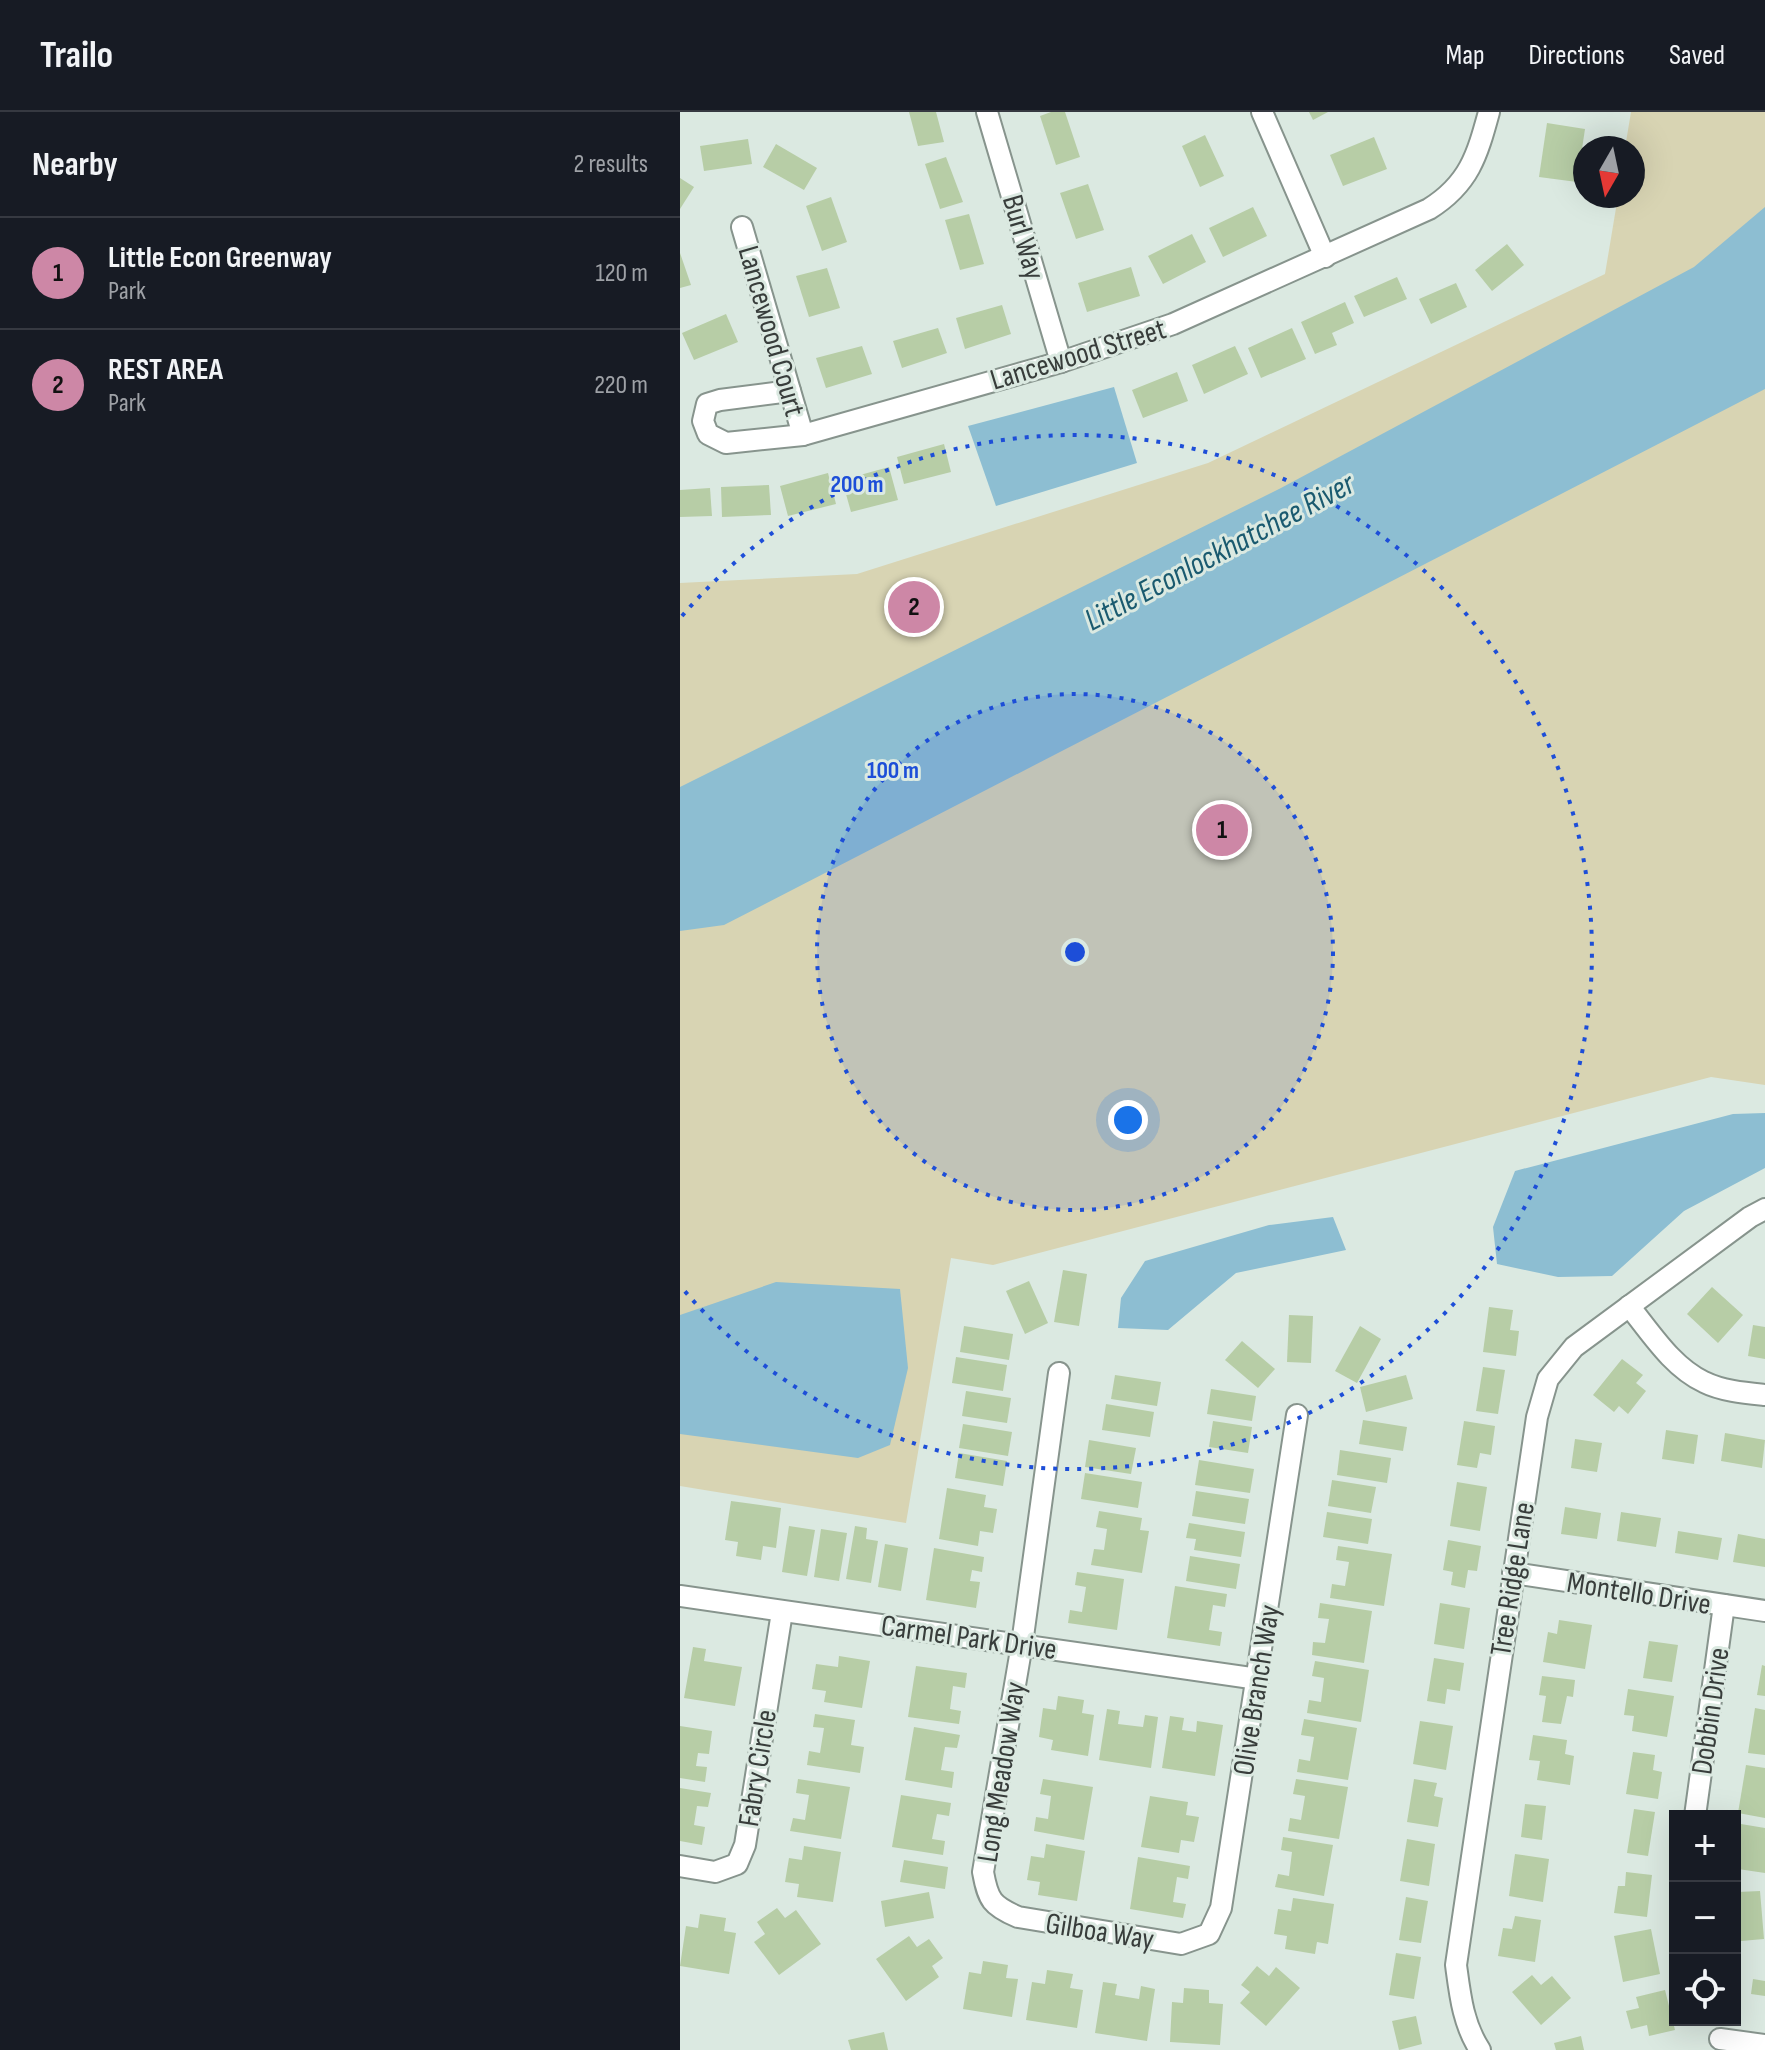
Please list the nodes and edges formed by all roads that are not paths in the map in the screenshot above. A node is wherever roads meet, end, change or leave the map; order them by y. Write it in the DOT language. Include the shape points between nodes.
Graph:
graph roads {
  1 [pos="987,112"];
  2 [pos="1262,112"];
  3 [pos="1489,112"];
  4 [pos="742,227"];
  5 [pos="1325,257"];
  6 [pos="1061,362"];
  7 [pos="790,391"];
  8 [pos="803,435"];
  9 [pos="1765,1209"];
  10 [pos="1629,1306"];
  11 [pos="1059,1373"];
  12 [pos="1765,1395"];
  13 [pos="1297,1415"];
  14 [pos="1513,1573"];
  15 [pos="680,1596"];
  16 [pos="1724,1605"];
  17 [pos="1765,1611"];
  18 [pos="782,1612"];
  19 [pos="1022,1644"];
  20 [pos="1258,1679"];
  21 [pos="1696,1810"];
  22 [pos="680,1866"];
  23 [pos="1018,1917"];
  24 [pos="1181,1944"];
  25 [pos="1719,2036"];
  26 [pos="1765,2045"];
  27 [pos="1480,2050"];
  1 -- 6 [label="street, Burl Way"];
  2 -- 5 [label="street"];
  3 -- 5 [label="street, Lancewood Street" via="1481,144 1450,196"];
  4 -- 7 [label="street, Lancewood Court"];
  5 -- 6 [label="street, Lancewood Street" via="1173,324"];
  6 -- 8 [label="street, Lancewood Street"];
  7 -- 8 [label="street, Lancewood Court"];
  7 -- 8 [label="street, Lancewood Street" via="707,404 703,421 708,434 726,443"];
  9 -- 10 [label="street, Tree Ridge Lane"];
  10 -- 12 [label="street" via="1676,1363 1703,1382"];
  10 -- 14 [label="street, Tree Ridge Lane" via="1574,1347 1548,1379 1537,1417"];
  11 -- 19 [label="street, Long Meadow Way"];
  13 -- 20 [label="street, Olive Branch Way"];
  14 -- 16 [label="street, Montello Drive"];
  14 -- 27 [label="street, Tree Ridge Lane" via="1456,1965 1469,2034"];
  15 -- 18 [label="street, Carmel Park Drive"];
  16 -- 17 [label="street, Montello Drive"];
  16 -- 21 [label="street, Dobbin Drive"];
  18 -- 19 [label="street, Carmel Park Drive"];
  18 -- 22 [label="street, Fabry Circle" via="745,1845 737,1864 715,1872"];
  19 -- 20 [label="street, Carmel Park Drive"];
  19 -- 23 [label="street, Long Meadow Way" via="983,1872 987,1894 998,1908"];
  20 -- 24 [label="street, Olive Branch Way" via="1221,1908 1209,1934"];
  23 -- 24 [label="street, Gilboa Way"];
  25 -- 26 [label="street"];
}
